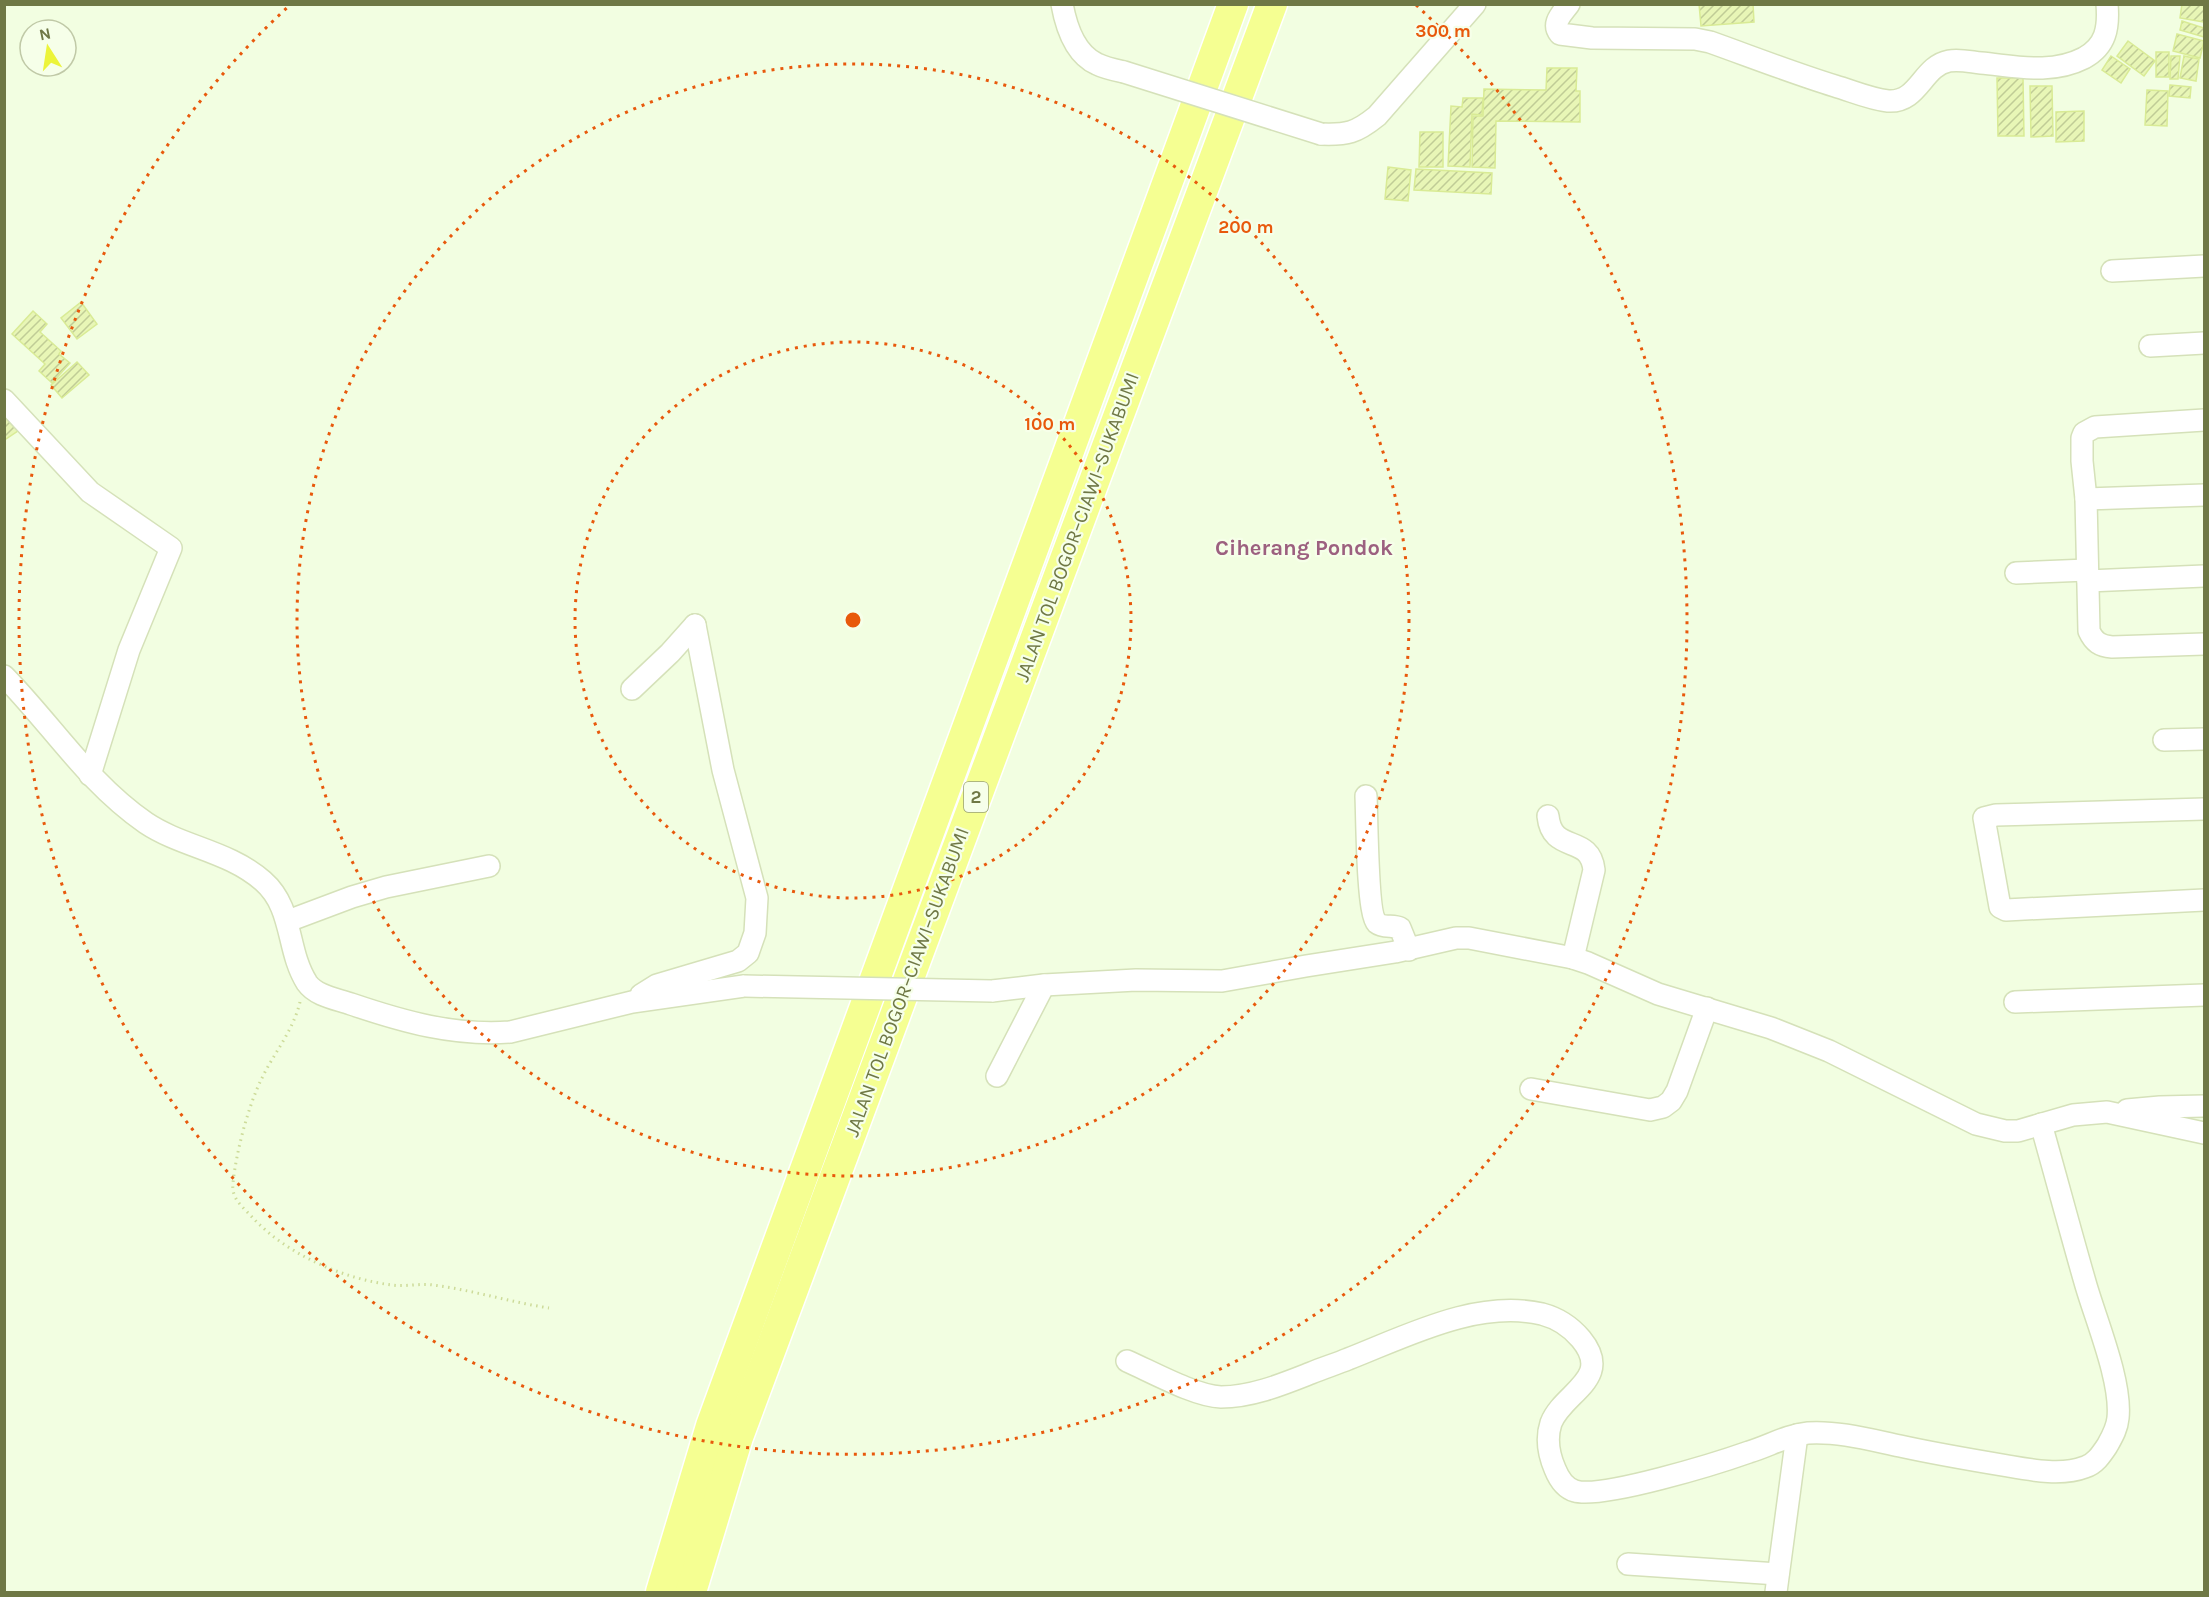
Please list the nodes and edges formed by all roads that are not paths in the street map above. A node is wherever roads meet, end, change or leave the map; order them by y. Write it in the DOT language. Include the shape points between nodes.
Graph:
graph roads {
  1 [pos="1062,4"];
  2 [pos="1233,4"];
  3 [pos="1272,4"];
  4 [pos="1475,4"];
  5 [pos="1569,4"];
  6 [pos="2107,4"];
  7 [pos="2205,266"];
  8 [pos="2112,271"];
  9 [pos="2205,343"];
  10 [pos="2150,346"];
  11 [pos="4,400"];
  12 [pos="2205,420"];
  13 [pos="2205,495"];
  14 [pos="2086,499"];
  15 [pos="2016,573"];
  16 [pos="2088,575"];
  17 [pos="2205,576"];
  18 [pos="2205,644"];
  19 [pos="4,676"];
  20 [pos="632,689"];
  21 [pos="2205,739"];
  22 [pos="2164,740"];
  23 [pos="90,775"];
  24 [pos="1366,796"];
  25 [pos="2205,809"];
  26 [pos="1548,816"];
  27 [pos="489,866"];
  28 [pos="2205,900"];
  29 [pos="288,921"];
  30 [pos="1409,950"];
  31 [pos="1573,958"];
  32 [pos="1044,985"];
  33 [pos="2205,995"];
  34 [pos="632,1002"];
  35 [pos="2015,1002"];
  36 [pos="1707,1008"];
  37 [pos="996,1076"];
  38 [pos="1531,1089"];
  39 [pos="2205,1106"];
  40 [pos="2107,1112"];
  41 [pos="2042,1124"];
  42 [pos="2205,1133"];
  43 [pos="1127,1361"];
  44 [pos="1797,1435"];
  45 [pos="1628,1564"];
  46 [pos="1777,1583"];
  47 [pos="661,1593"];
  48 [pos="691,1593"];
  1 -- 4 [label="street, bridge" via="1069,33 1095,63 1321,134 1344,135 1369,122"];
  2 -- 47 [label="highway, JALAN TOL BOGOR–CIAWI–SUKABUMI / 2" via="711,1426"];
  3 -- 48 [label="highway, JALAN TOL BOGOR–CIAWI–SUKABUMI / 2" via="738,1437"];
  5 -- 6 [label="street" via="1557,22 1560,34 1710,42 1891,101 1911,95 1933,68 1947,61 2037,69 2077,62 2104,40"];
  7 -- 8 [label="street"];
  9 -- 10 [label="street"];
  11 -- 23 [label="street" via="90,492 171,548 129,650"];
  12 -- 14 [label="street" via="2103,426 2084,433"];
  13 -- 14 [label="street"];
  14 -- 16 [label="street"];
  15 -- 16 [label="street"];
  16 -- 17 [label="street"];
  16 -- 18 [label="street" via="2090,631 2098,644"];
  19 -- 23 [label="street"];
  20 -- 34 [label="street" via="695,625 723,770 757,898 757,914 748,953 738,961 657,985"];
  21 -- 22 [label="street"];
  23 -- 29 [label="street" via="155,829 252,872 277,895"];
  24 -- 30 [label="street" via="1374,917 1381,925 1400,928"];
  25 -- 28 [label="street" via="1984,818 2000,907 2006,910"];
  26 -- 31 [label="street" via="1558,838 1586,850 1593,859 1594,870"];
  27 -- 29 [label="street" via="386,887"];
  29 -- 34 [label="street" via="308,984 321,994 381,1015 440,1029 510,1032"];
  30 -- 31 [label="street" via="1469,938"];
  30 -- 32 [label="street" via="1222,981"];
  31 -- 36 [label="street" via="1658,994"];
  32 -- 34 [label="street, bridge" via="992,992 744,986"];
  32 -- 37 [label="street"];
  33 -- 35 [label="street"];
  36 -- 38 [label="street" via="1677,1091 1663,1107 1631,1108"];
  36 -- 41 [label="street" via="1829,1051 1976,1124 2018,1131"];
  39 -- 40 [label="street"];
  40 -- 41 [label="street" via="2073,1115"];
  40 -- 42 [label="street"];
  41 -- 44 [label="street" via="2118,1401 2116,1430 2096,1461 2064,1471 2014,1467 1843,1435"];
  43 -- 44 [label="street" via="1197,1392 1220,1397 1284,1384 1452,1321 1487,1312 1527,1312 1556,1319 1568,1327 1580,1337 1592,1359 1588,1378 1551,1422 1548,1436 1553,1467 1567,1488 1595,1492 1658,1479"];
  44 -- 46 [label="street"];
  45 -- 46 [label="street"];
}
